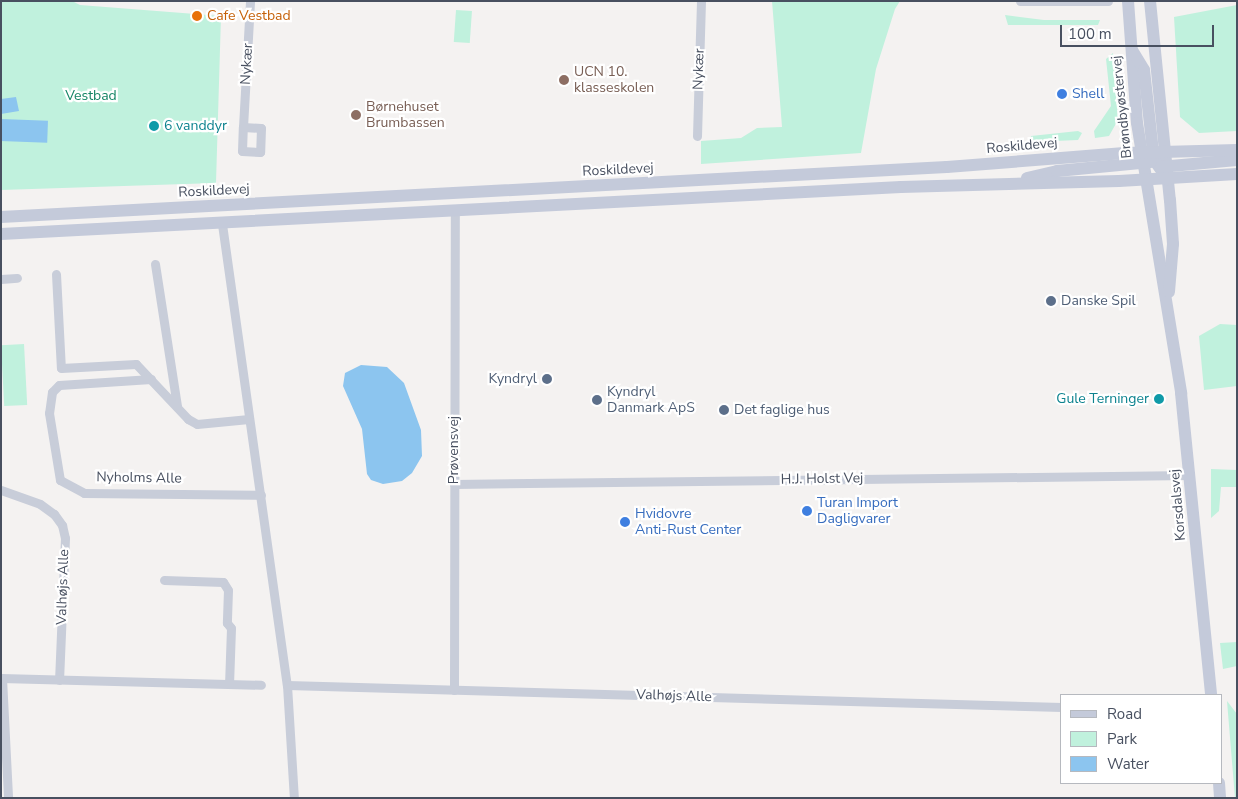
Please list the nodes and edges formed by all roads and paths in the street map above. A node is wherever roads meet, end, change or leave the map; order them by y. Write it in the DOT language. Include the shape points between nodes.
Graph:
graph roads {
  1 [pos="250,1"];
  2 [pos="700,1"];
  3 [pos="1020,1"];
  4 [pos="1108,1"];
  5 [pos="1128,1"];
  6 [pos="1150,1"];
  7 [pos="1037,2"];
  8 [pos="243,127"];
  9 [pos="697,136"];
  10 [pos="1237,150"];
  11 [pos="1237,160"];
  12 [pos="1155,165"];
  13 [pos="1237,174"];
  14 [pos="221,205"];
  15 [pos="455,211"];
  16 [pos="1,217"];
  17 [pos="222,224"];
  18 [pos="1,234"];
  19 [pos="155,264"];
  20 [pos="56,274"];
  21 [pos="18,278"];
  22 [pos="1,279"];
  23 [pos="1169,312"];
  24 [pos="151,379"];
  25 [pos="176,406"];
  26 [pos="249,419"];
  27 [pos="1190,475"];
  28 [pos="454,484"];
  29 [pos="1,490"];
  30 [pos="261,496"];
  31 [pos="164,580"];
  32 [pos="1,678"];
  33 [pos="58,680"];
  34 [pos="229,684"];
  35 [pos="262,685"];
  36 [pos="287,685"];
  37 [pos="454,690"];
  38 [pos="1211,694"];
  39 [pos="1060,707"];
  40 [pos="1219,784"];
  41 [pos="8,798"];
  42 [pos="294,798"];
  43 [pos="1220,798"];
  1 -- 8 [label="street, Nykær"];
  2 -- 9 [label="street, Nykær"];
  3 -- 7 [label="street"];
  4 -- 7 [label="street"];
  5 -- 12 [label="main road, Brøndbyøstervej" via="1131,47"];
  6 -- 12 [label="main road"];
  10 -- 12 [label="main road, Roskildevej"];
  11 -- 12 [label="main road"];
  12 -- 13 [label="main road, Roskildevej"];
  12 -- 14 [label="main road, Roskildevej" via="947,167"];
  12 -- 15 [label="main road, Roskildevej" via="998,184"];
  12 -- 23 [label="main road, Korsdalsvej"];
  12 -- 23 [label="main road, Korsdalsvej" via="1173,244"];
  14 -- 16 [label="main road, Roskildevej"];
  14 -- 17 [label="main road"];
  15 -- 17 [label="main road, Roskildevej"];
  15 -- 28 [label="street, Prøvensvej"];
  17 -- 18 [label="main road, Roskildevej"];
  17 -- 26 [label="street"];
  19 -- 25 [label="street"];
  20 -- 24 [label="street" via="61,368 136,364"];
  21 -- 22 [label="street"];
  23 -- 27 [label="main road, Korsdalsvej"];
  24 -- 25 [label="street"];
  24 -- 30 [label="street, Nyholms Alle" via="59,385 52,392 49,413 60,480 84,493"];
  25 -- 26 [label="street" via="197,424"];
  26 -- 30 [label="street"];
  27 -- 28 [label="street, H.J. Holst Vej"];
  27 -- 38 [label="main road, Korsdalsvej"];
  28 -- 37 [label="street, Prøvensvej"];
  29 -- 33 [label="street, Valhøjs Alle" via="40,504 54,514 66,538"];
  30 -- 36 [label="street"];
  31 -- 34 [label="street" via="223,582 228,590 227,623 231,628"];
  32 -- 33 [label="street"];
  32 -- 41 [label="street"];
  33 -- 34 [label="street"];
  34 -- 35 [label="street"];
  36 -- 37 [label="street, Valhøjs Alle"];
  36 -- 42 [label="street"];
  37 -- 39 [label="street, Valhøjs Alle"];
  40 -- 43 [label="main road"];
}
